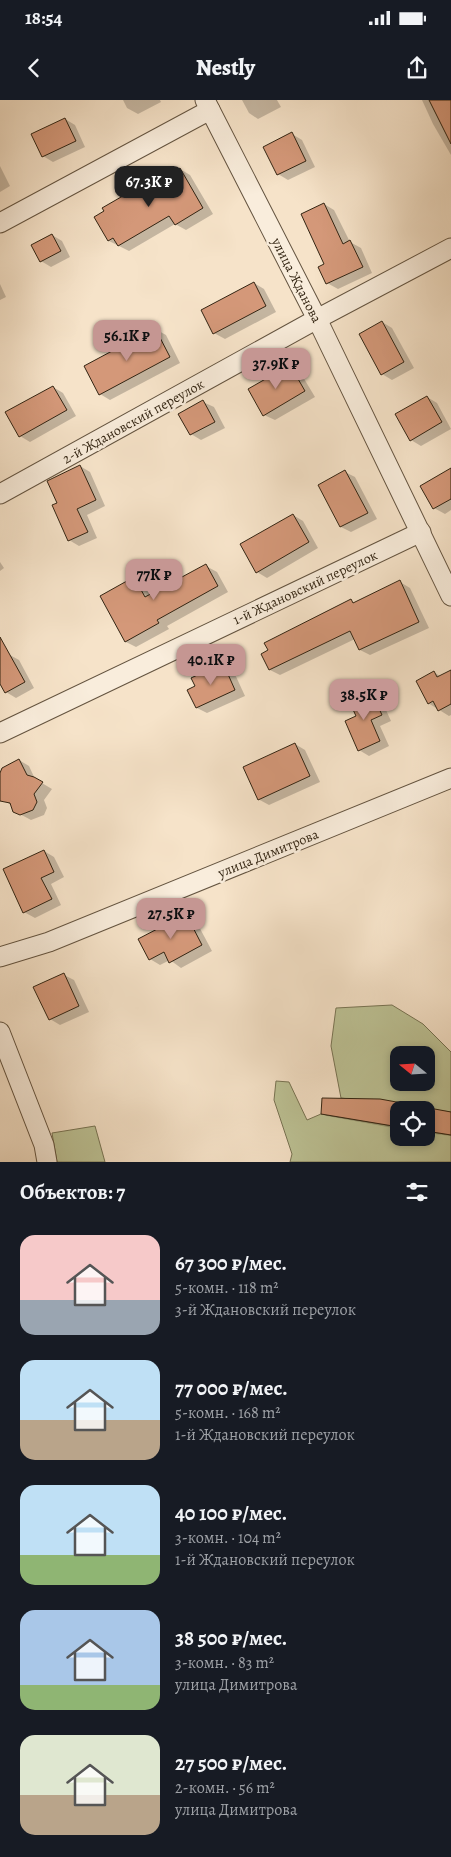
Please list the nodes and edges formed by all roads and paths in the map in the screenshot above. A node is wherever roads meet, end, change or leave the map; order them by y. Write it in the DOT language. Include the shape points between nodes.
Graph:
graph roads {
  1 [pos="207,105"];
  2 [pos="0,223"];
  3 [pos="451,248"];
  4 [pos="317,319"];
  5 [pos="0,494"];
  6 [pos="420,532"];
  7 [pos="451,596"];
  8 [pos="0,733"];
  9 [pos="451,778"];
  10 [pos="0,957"];
  11 [pos="0,1032"];
  12 [pos="47,1162"];
  1 -- 2 [label="street"];
  1 -- 4 [label="street, улица Жданова"];
  3 -- 4 [label="street, 2-й Ждановский переулок"];
  4 -- 5 [label="street, 2-й Ждановский переулок"];
  4 -- 6 [label="street, улица Жданова"];
  6 -- 7 [label="street, улица Жданова"];
  6 -- 8 [label="street, 1-й Ждановский переулок"];
  9 -- 10 [label="street, улица Димитрова" via="49,942"];
  11 -- 12 [label="street" via="44,1146"];
}
